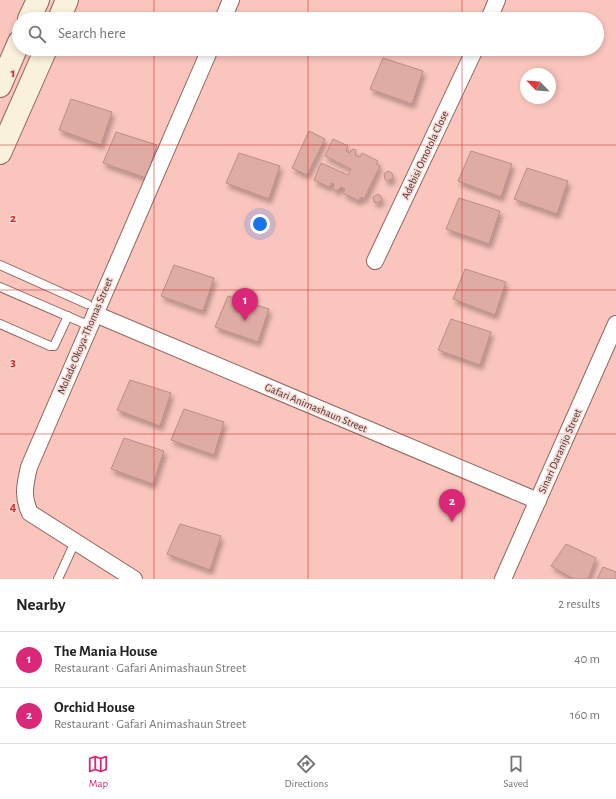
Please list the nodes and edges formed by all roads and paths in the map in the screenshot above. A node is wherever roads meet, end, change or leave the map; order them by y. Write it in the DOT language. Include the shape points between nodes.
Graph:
graph roads {
  1 [pos="38,0"];
  2 [pos="67,0"];
  3 [pos="231,0"];
  4 [pos="497,0"];
  5 [pos="32,12"];
  6 [pos="62,12"];
  7 [pos="225,12"];
  8 [pos="491,12"];
  9 [pos="13,56"];
  10 [pos="43,56"];
  11 [pos="207,56"];
  12 [pos="471,56"];
  13 [pos="0,86"];
  14 [pos="0,153"];
  15 [pos="376,261"];
  16 [pos="0,265"];
  17 [pos="0,288"];
  18 [pos="90,315"];
  19 [pos="68,316"];
  20 [pos="0,324"];
  21 [pos="616,324"];
  22 [pos="538,501"];
  23 [pos="76,542"];
  24 [pos="58,579"];
  25 [pos="134,579"];
  26 [pos="503,579"];
  1 -- 5 [label="street"];
  2 -- 6 [label="street"];
  3 -- 7 [label="street"];
  4 -- 8 [label="street"];
  9 -- 13 [label="street"];
  10 -- 14 [label="street"];
  11 -- 18 [label="street, Molade Okoya-Thomas Street"];
  12 -- 15 [label="street, Adebisi Omotola Close"];
  16 -- 18 [label="lane"];
  17 -- 19 [label="lane"];
  18 -- 19 [label="lane"];
  18 -- 22 [label="street, Gafari Animashaun Street"];
  18 -- 23 [label="street, Molade Okoya-Thomas Street" via="29,467 24,488 25,503 30,513"];
  19 -- 20 [label="lane" via="54,346"];
  21 -- 22 [label="street, Sinari Daranijo Street"];
  22 -- 26 [label="street, Sinari Daranijo Street"];
  23 -- 24 [label="lane"];
  23 -- 25 [label="street, Molade Okoya-Thomas Street"];
}
